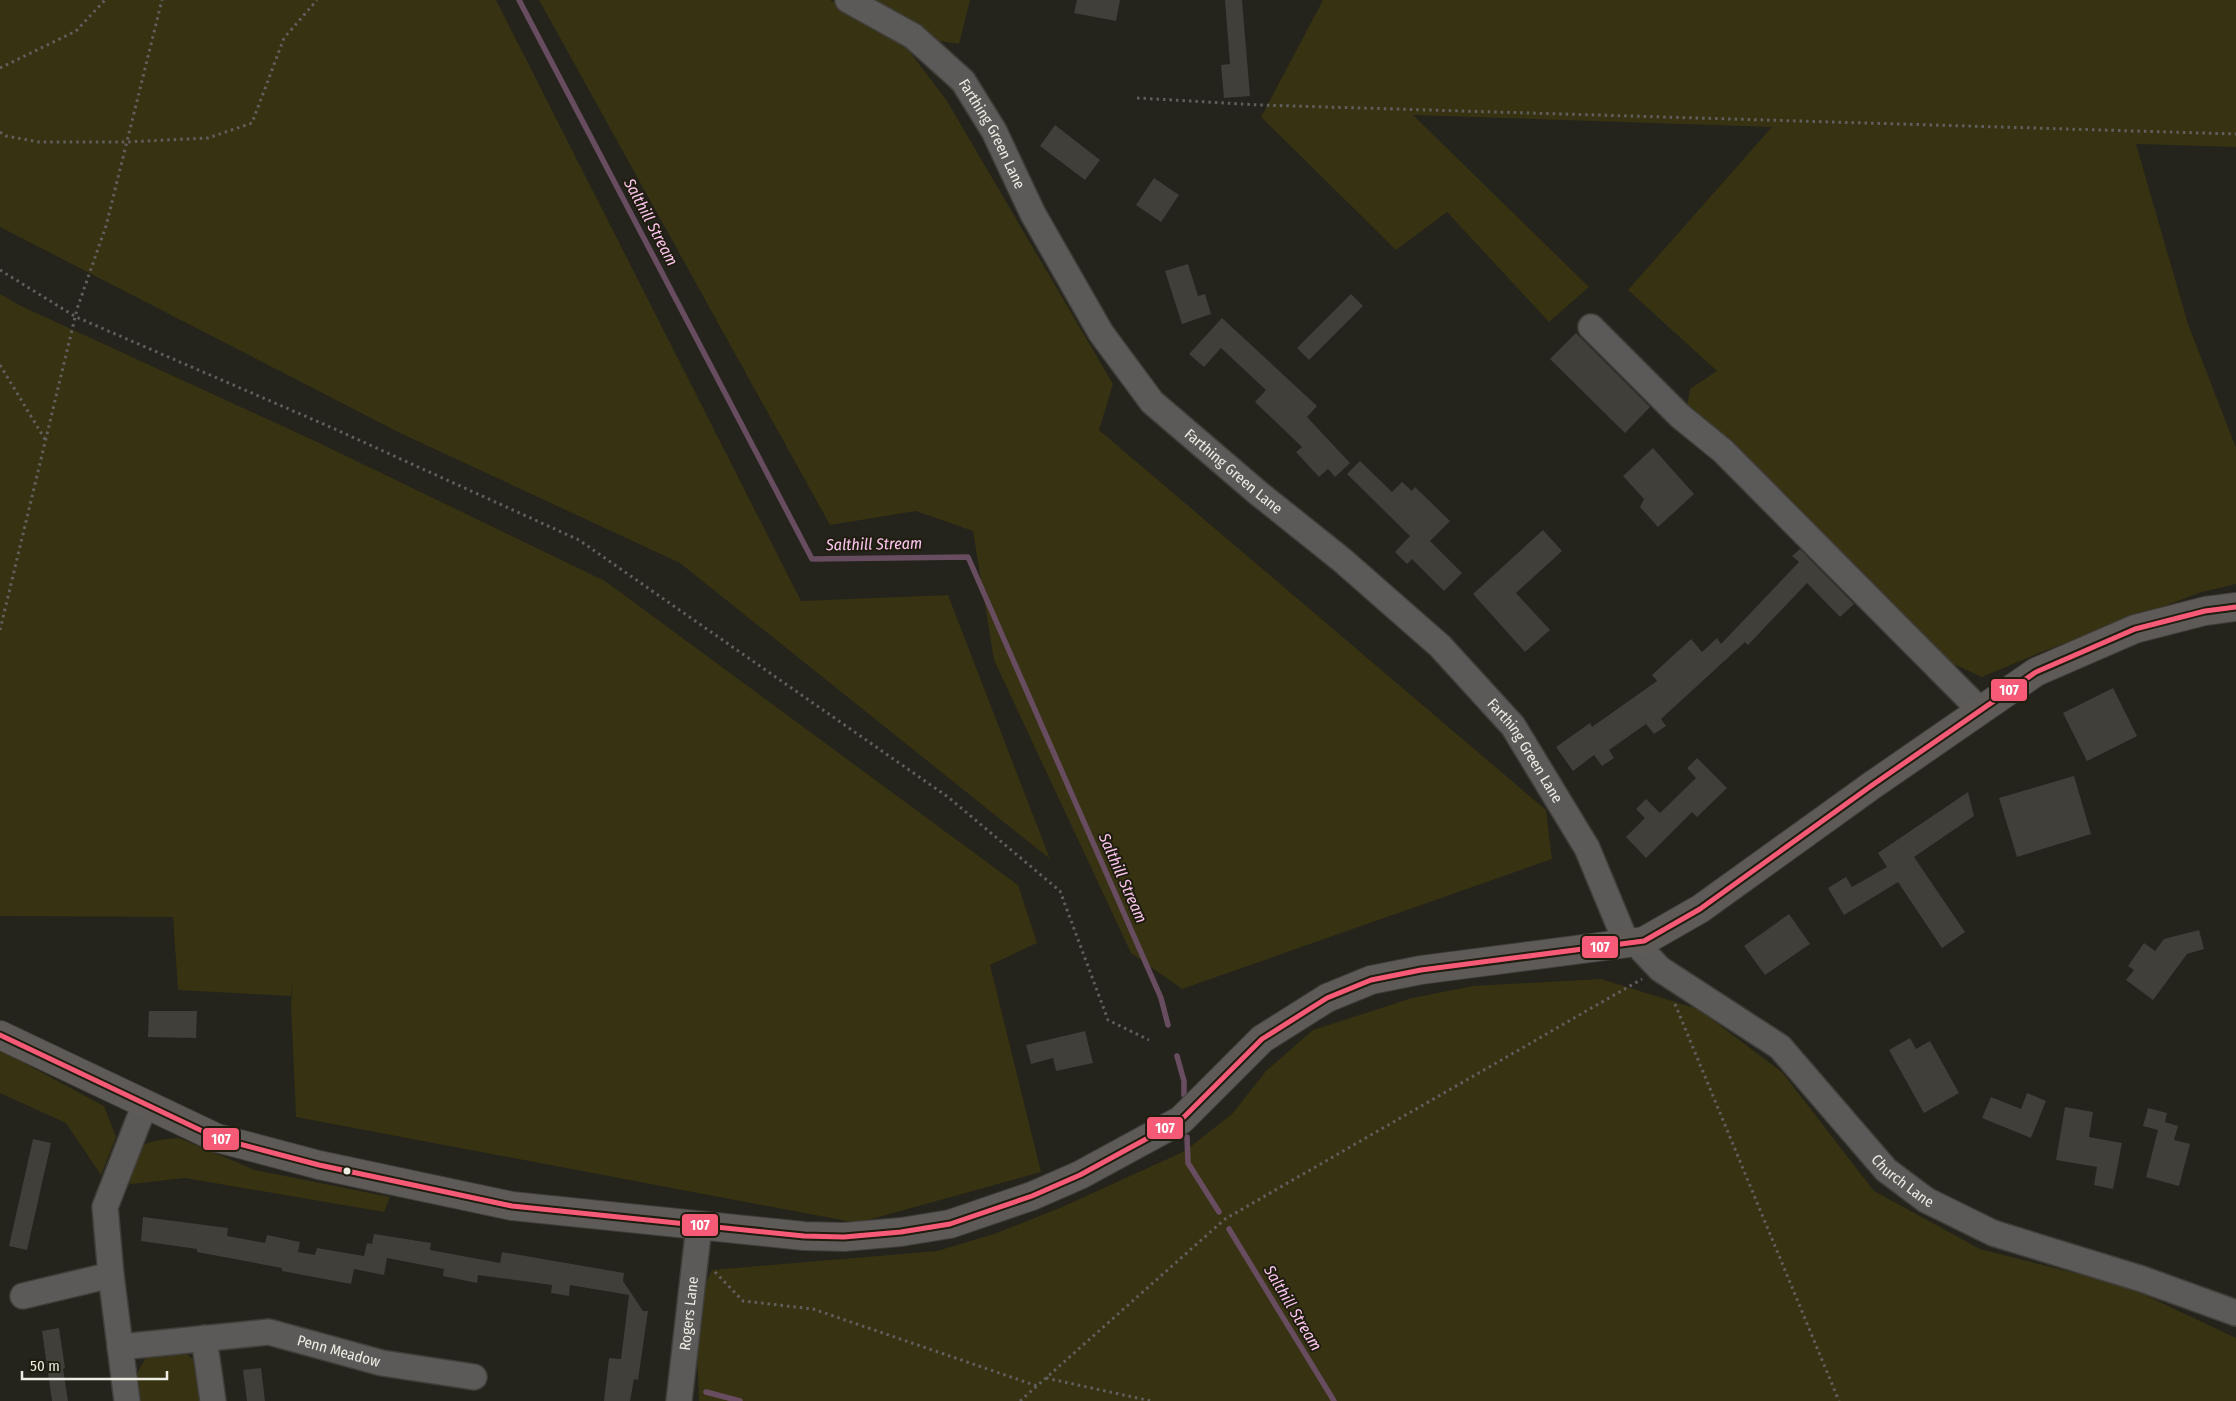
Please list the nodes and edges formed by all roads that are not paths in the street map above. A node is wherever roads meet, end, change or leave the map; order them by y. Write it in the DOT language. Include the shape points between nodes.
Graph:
graph roads {
  1 [pos="848,0"];
  2 [pos="1590,327"];
  3 [pos="2236,607"];
  4 [pos="1980,710"];
  5 [pos="1635,942"];
  6 [pos="0,1035"];
  7 [pos="145,1104"];
  8 [pos="699,1226"];
  9 [pos="110,1275"];
  10 [pos="23,1296"];
  11 [pos="2236,1313"];
  12 [pos="204,1338"];
  13 [pos="120,1347"];
  14 [pos="474,1377"];
  15 [pos="127,1401"];
  16 [pos="213,1401"];
  17 [pos="679,1401"];
  1 -- 5 [label="street, Farthing Green Lane" via="913,36 963,81 994,131 1033,214 1101,333 1152,402 1433,640 1513,726 1587,848"];
  2 -- 4 [label="street" via="1680,416 1723,451"];
  3 -- 4 [label="main road" via="2205,611 2135,629 2036,672"];
  4 -- 5 [label="main road" via="1700,909"];
  5 -- 8 [label="main road" via="1421,970 1362,983 1327,998 1262,1039 1182,1120 1080,1175 1032,1196 950,1224 844,1237"];
  5 -- 11 [label="street, Church Lane" via="1660,969 1780,1047 1886,1170 1926,1200 1993,1233 2142,1279"];
  6 -- 7 [label="main road"];
  7 -- 8 [label="main road" via="217,1138 319,1165 512,1206"];
  7 -- 9 [label="street" via="105,1207"];
  8 -- 17 [label="street, Rogers Lane"];
  9 -- 10 [label="street"];
  9 -- 13 [label="street"];
  12 -- 13 [label="street, Penn Meadow"];
  12 -- 14 [label="street, Penn Meadow" via="269,1332 382,1363"];
  12 -- 16 [label="street"];
  13 -- 15 [label="street"];
}
